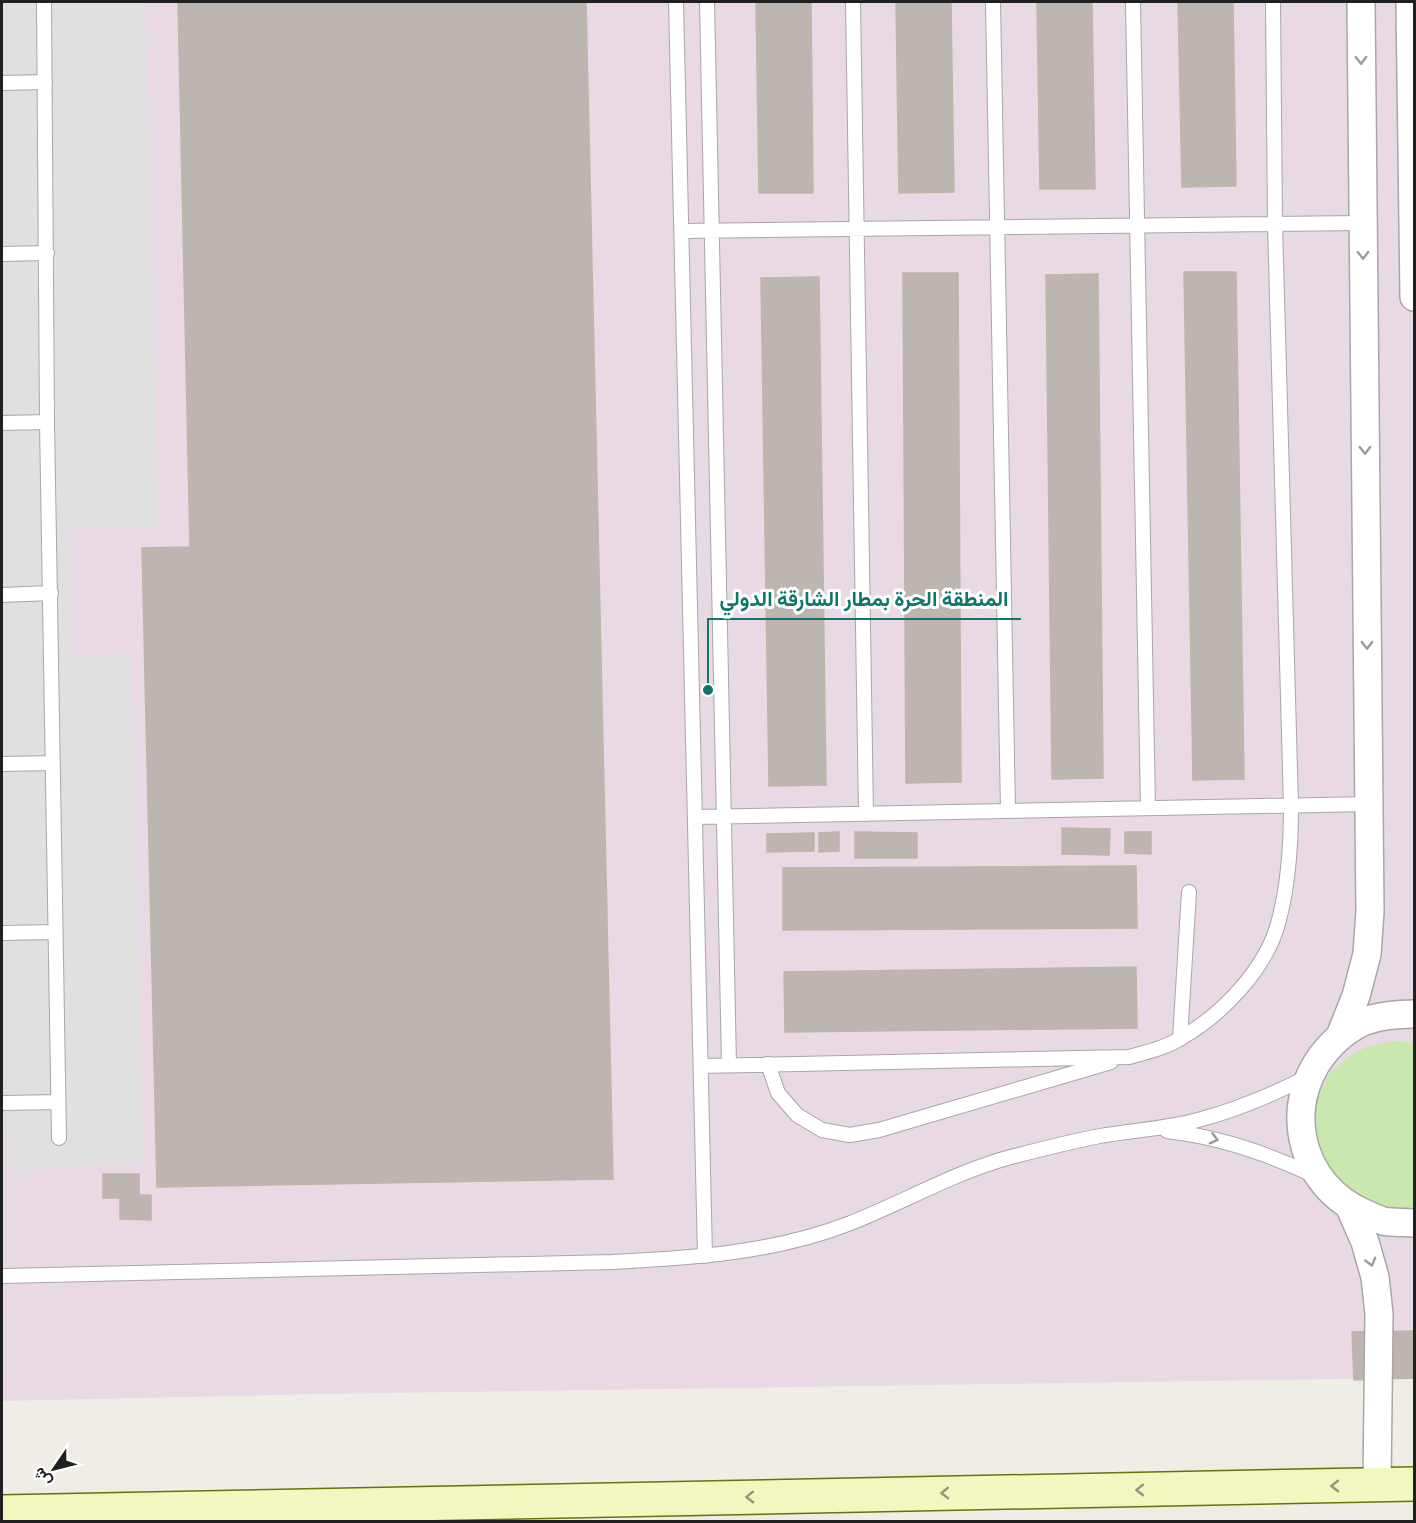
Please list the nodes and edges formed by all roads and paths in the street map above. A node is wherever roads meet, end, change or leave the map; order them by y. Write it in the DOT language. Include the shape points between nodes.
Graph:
graph roads {
  1 [pos="44,2"];
  2 [pos="676,2"];
  3 [pos="707,2"];
  4 [pos="853,2"];
  5 [pos="993,2"];
  6 [pos="1133,2"];
  7 [pos="1273,2"];
  8 [pos="1361,2"];
  9 [pos="1410,2"];
  10 [pos="45,82"];
  11 [pos="2,83"];
  12 [pos="1363,223"];
  13 [pos="1275,224"];
  14 [pos="1137,226"];
  15 [pos="997,227"];
  16 [pos="857,229"];
  17 [pos="681,231"];
  18 [pos="712,231"];
  19 [pos="47,253"];
  20 [pos="2,254"];
  21 [pos="1414,297"];
  22 [pos="47,422"];
  23 [pos="2,423"];
  24 [pos="51,593"];
  25 [pos="2,595"];
  26 [pos="53,763"];
  27 [pos="2,764"];
  28 [pos="1369,804"];
  29 [pos="1291,806"];
  30 [pos="1148,808"];
  31 [pos="1008,811"];
  32 [pos="866,814"];
  33 [pos="695,817"];
  34 [pos="724,817"];
  35 [pos="1189,891"];
  36 [pos="56,932"];
  37 [pos="2,933"];
  38 [pos="1414,1014"];
  39 [pos="1340,1036"];
  40 [pos="1180,1039"];
  41 [pos="1129,1057"];
  42 [pos="768,1064"];
  43 [pos="729,1065"];
  44 [pos="701,1066"];
  45 [pos="1309,1076"];
  46 [pos="58,1102"];
  47 [pos="2,1103"];
  48 [pos="1156,1129"];
  49 [pos="58,1138"];
  50 [pos="1319,1178"];
  51 [pos="1350,1208"];
  52 [pos="1414,1223"];
  53 [pos="705,1256"];
  54 [pos="2,1276"];
  55 [pos="1414,1484"];
  56 [pos="1377,1485"];
  57 [pos="2,1512"];
  1 -- 10 [label="lane"];
  2 -- 17 [label="lane"];
  3 -- 18 [label="lane"];
  4 -- 16 [label="lane"];
  5 -- 15 [label="lane"];
  6 -- 14 [label="lane"];
  7 -- 13 [label="lane"];
  8 -- 12 [label="street, one-way"];
  9 -- 21 [label="street"];
  10 -- 11 [label="lane"];
  10 -- 19 [label="lane"];
  12 -- 13 [label="lane"];
  12 -- 28 [label="street, one-way"];
  13 -- 14 [label="lane"];
  13 -- 29 [label="lane"];
  14 -- 15 [label="lane"];
  14 -- 30 [label="lane"];
  15 -- 16 [label="lane"];
  15 -- 31 [label="lane"];
  16 -- 18 [label="lane"];
  16 -- 32 [label="lane"];
  17 -- 18 [label="lane"];
  17 -- 33 [label="lane"];
  18 -- 34 [label="lane"];
  19 -- 20 [label="lane"];
  19 -- 22 [label="lane"];
  22 -- 23 [label="lane"];
  22 -- 24 [label="lane"];
  24 -- 25 [label="lane"];
  24 -- 26 [label="lane"];
  26 -- 27 [label="lane"];
  26 -- 36 [label="lane"];
  28 -- 29 [label="lane"];
  28 -- 39 [label="street" via="1370,911 1366,954 1356,996"];
  29 -- 30 [label="lane"];
  29 -- 40 [label="lane" via="1287,880 1278,923 1260,963 1234,997"];
  30 -- 31 [label="lane"];
  31 -- 32 [label="lane"];
  32 -- 34 [label="lane"];
  33 -- 34 [label="lane"];
  33 -- 44 [label="lane"];
  34 -- 43 [label="lane"];
  35 -- 40 [label="lane"];
  36 -- 37 [label="lane"];
  36 -- 46 [label="lane"];
  38 -- 39 [label="street" via="1390,1014 1364,1022"];
  39 -- 45 [label="street" via="1322,1054"];
  40 -- 41 [label="lane"];
  41 -- 42 [label="lane"];
  41 -- 42 [label="lane" via="850,1135 822,1130 797,1115 778,1093"];
  42 -- 43 [label="lane"];
  43 -- 44 [label="lane"];
  44 -- 53 [label="lane"];
  45 -- 48 [label="lane" via="1235,1109"];
  45 -- 50 [label="street" via="1302,1101 1301,1128 1307,1154"];
  46 -- 47 [label="lane"];
  46 -- 49 [label="lane"];
  48 -- 50 [label="lane, one-way" via="1240,1145"];
  48 -- 53 [label="lane" via="1102,1136 994,1162 848,1224 801,1239"];
  50 -- 51 [label="street"];
  51 -- 52 [label="street" via="1382,1221"];
  51 -- 56 [label="street, one-way" via="1375,1277 1379,1314"];
  53 -- 54 [label="lane" via="612,1262"];
  55 -- 56 [label="street"];
  56 -- 57 [label="street, one-way"];
}
